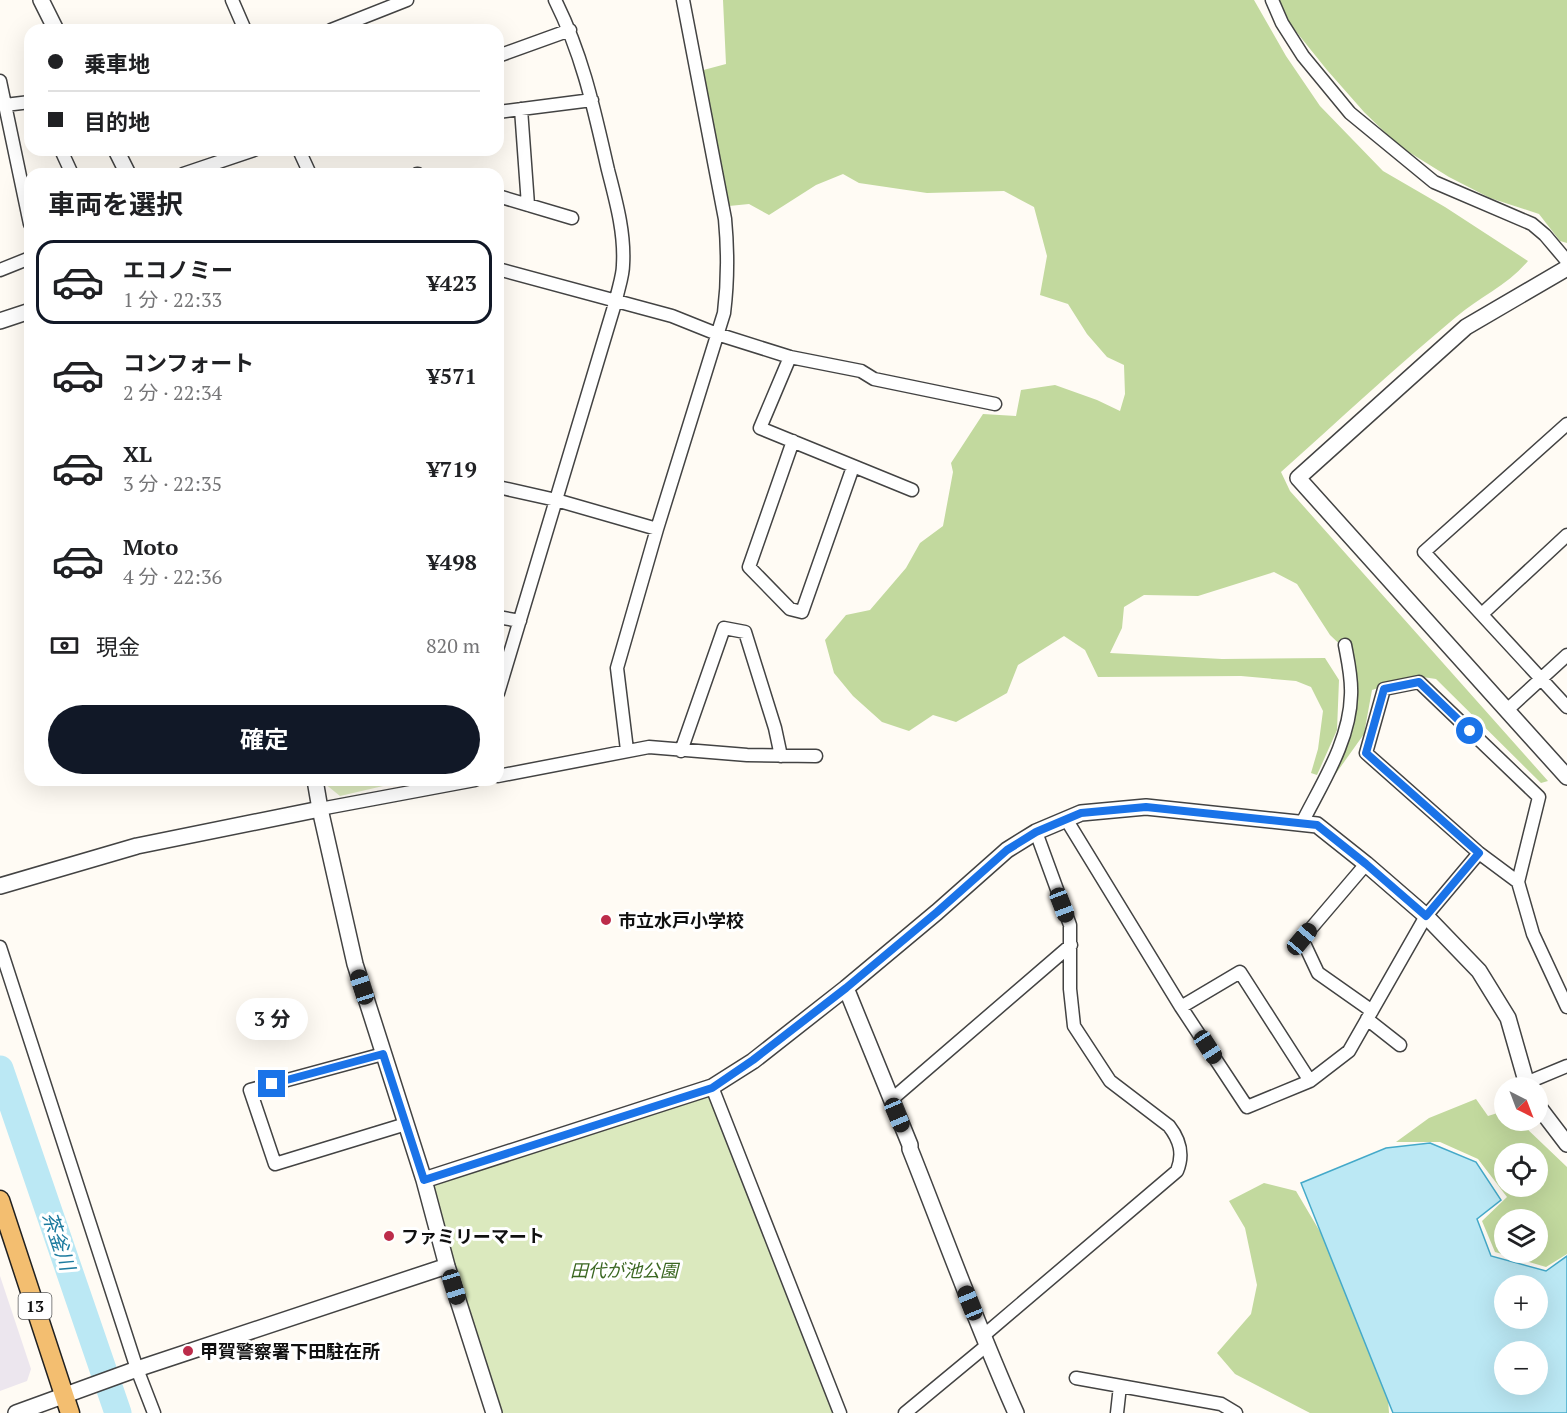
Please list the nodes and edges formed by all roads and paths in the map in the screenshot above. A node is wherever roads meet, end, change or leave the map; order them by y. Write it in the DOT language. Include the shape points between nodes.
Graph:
graph roads {
  1 [pos="41,0"];
  2 [pos="232,0"];
  3 [pos="407,0"];
  4 [pos="555,0"];
  5 [pos="683,0"];
  6 [pos="1272,0"];
  7 [pos="53,24"];
  8 [pos="242,24"];
  9 [pos="346,24"];
  10 [pos="570,30"];
  11 [pos="504,54"];
  12 [pos="0,81"];
  13 [pos="592,100"];
  14 [pos="24,103"];
  15 [pos="5,105"];
  16 [pos="521,109"];
  17 [pos="504,111"];
  18 [pos="236,156"];
  19 [pos="201,168"];
  20 [pos="24,196"];
  21 [pos="504,198"];
  22 [pos="528,205"];
  23 [pos="572,218"];
  24 [pos="24,260"];
  25 [pos="1567,261"];
  26 [pos="1567,268"];
  27 [pos="0,270"];
  28 [pos="504,271"];
  29 [pos="616,300"];
  30 [pos="24,312"];
  31 [pos="0,321"];
  32 [pos="717,334"];
  33 [pos="790,357"];
  34 [pos="994,404"];
  35 [pos="1567,424"];
  36 [pos="793,441"];
  37 [pos="853,467"];
  38 [pos="504,488"];
  39 [pos="912,490"];
  40 [pos="556,500"];
  41 [pos="657,529"];
  42 [pos="1567,535"];
  43 [pos="1482,614"];
  44 [pos="504,618"];
  45 [pos="519,621"];
  46 [pos="1345,645"];
  47 [pos="1567,655"];
  48 [pos="504,672"];
  49 [pos="1541,678"];
  50 [pos="1567,706"];
  51 [pos="1507,710"];
  52 [pos="627,750"];
  53 [pos="681,751"];
  54 [pos="781,756"];
  55 [pos="816,756"];
  56 [pos="504,775"];
  57 [pos="1567,777"];
  58 [pos="316,786"];
  59 [pos="441,786"];
  60 [pos="320,809"];
  61 [pos="1066,819"];
  62 [pos="1302,823"];
  63 [pos="1036,832"];
  64 [pos="1479,853"];
  65 [pos="1366,864"];
  66 [pos="1518,882"];
  67 [pos="0,886"];
  68 [pos="1426,916"];
  69 [pos="1071,945"];
  70 [pos="0,947"];
  71 [pos="846,988"];
  72 [pos="1181,1007"];
  73 [pos="1567,1007"];
  74 [pos="1370,1015"];
  75 [pos="1400,1045"];
  76 [pos="383,1054"];
  77 [pos="1567,1066"];
  78 [pos="1525,1077"];
  79 [pos="1544,1077"];
  80 [pos="1310,1081"];
  81 [pos="712,1088"];
  82 [pos="891,1100"];
  83 [pos="1548,1119"];
  84 [pos="406,1124"];
  85 [pos="1567,1144"];
  86 [pos="424,1180"];
  87 [pos="0,1200"];
  88 [pos="447,1266"];
  89 [pos="984,1341"];
  90 [pos="130,1372"];
  91 [pos="1076,1378"];
  92 [pos="1119,1386"];
  93 [pos="68,1405"];
  94 [pos="16,1413"];
  95 [pos="154,1413"];
  96 [pos="494,1413"];
  97 [pos="840,1413"];
  98 [pos="905,1413"];
  99 [pos="1016,1413"];
  100 [pos="1117,1413"];
  101 [pos="1236,1413"];
  1 -- 7 [label="street"];
  2 -- 8 [label="street"];
  3 -- 9 [label="street"];
  4 -- 10 [label="street"];
  5 -- 32 [label="street" via="729,253 724,313"];
  6 -- 25 [label="street" via="1303,56 1350,113 1434,182 1532,224"];
  10 -- 11 [label="street"];
  10 -- 13 [label="street"];
  12 -- 15 [label="street"];
  13 -- 16 [label="street"];
  13 -- 29 [label="street" via="620,222 623,265"];
  14 -- 15 [label="street"];
  15 -- 20 [label="street"];
  16 -- 17 [label="street"];
  16 -- 22 [label="street"];
  18 -- 19 [label="street"];
  21 -- 22 [label="street"];
  22 -- 23 [label="street"];
  24 -- 27 [label="street"];
  26 -- 51 [label="street" via="1466,327 1298,478"];
  28 -- 29 [label="street"];
  29 -- 32 [label="street"];
  29 -- 40 [label="street"];
  30 -- 31 [label="street"];
  32 -- 33 [label="street"];
  32 -- 41 [label="street"];
  33 -- 34 [label="street"];
  33 -- 36 [label="street" via="760,428"];
  35 -- 43 [label="street" via="1424,552"];
  36 -- 37 [label="street"];
  36 -- 37 [label="street" via="749,567 790,609 802,612"];
  37 -- 39 [label="street"];
  38 -- 40 [label="street"];
  40 -- 41 [label="street"];
  40 -- 45 [label="street"];
  41 -- 52 [label="street" via="617,668"];
  42 -- 43 [label="street"];
  43 -- 49 [label="street"];
  44 -- 45 [label="street"];
  45 -- 48 [label="street"];
  46 -- 62 [label="street" via="1351,696 1348,721 1341,744"];
  47 -- 49 [label="street"];
  49 -- 50 [label="street"];
  49 -- 51 [label="street"];
  51 -- 57 [label="street"];
  52 -- 53 [label="street" via="649,747"];
  52 -- 56 [label="street"];
  53 -- 54 [label="street"];
  53 -- 54 [label="street" via="724,628 745,632"];
  54 -- 55 [label="street"];
  58 -- 60 [label="street"];
  59 -- 60 [label="street"];
  60 -- 67 [label="street" via="137,846"];
  60 -- 76 [label="street" via="355,964"];
  61 -- 62 [label="street" via="1081,813 1146,807"];
  61 -- 63 [label="street"];
  61 -- 72 [label="street"];
  62 -- 65 [label="street" via="1317,825"];
  63 -- 69 [label="street" via="1070,925"];
  63 -- 71 [label="street" via="1007,850"];
  64 -- 66 [label="street"];
  64 -- 66 [label="street" via="1366,753 1384,689 1419,682 1539,797"];
  64 -- 68 [label="street"];
  65 -- 68 [label="street"];
  65 -- 74 [label="street" via="1302,939 1318,973"];
  66 -- 73 [label="street" via="1533,934"];
  68 -- 74 [label="street"];
  68 -- 78 [label="street" via="1479,971 1508,1018"];
  69 -- 82 [label="street"];
  69 -- 89 [label="street" via="1074,1026 1110,1081 1176,1134 1180,1164 1177,1171"];
  70 -- 90 [label="street"];
  71 -- 81 [label="street"];
  71 -- 82 [label="street"];
  72 -- 80 [label="street" via="1247,1107"];
  72 -- 80 [label="street" via="1240,972"];
  74 -- 75 [label="street"];
  74 -- 80 [label="street" via="1349,1051"];
  76 -- 84 [label="street"];
  76 -- 84 [label="street" via="250,1090 275,1164"];
  77 -- 79 [label="street"];
  81 -- 86 [label="street"];
  81 -- 97 [label="street"];
  82 -- 89 [label="street"];
  83 -- 85 [label="street"];
  84 -- 86 [label="street"];
  86 -- 88 [label="street"];
  87 -- 93 [label="main road, 13"];
  88 -- 90 [label="street"];
  88 -- 96 [label="street"];
  89 -- 98 [label="street"];
  89 -- 99 [label="street"];
  90 -- 93 [label="street" via="87,1387"];
  90 -- 95 [label="street"];
  91 -- 92 [label="street"];
  92 -- 100 [label="street"];
  92 -- 101 [label="street" via="1221,1404"];
  93 -- 94 [label="street"];
}
